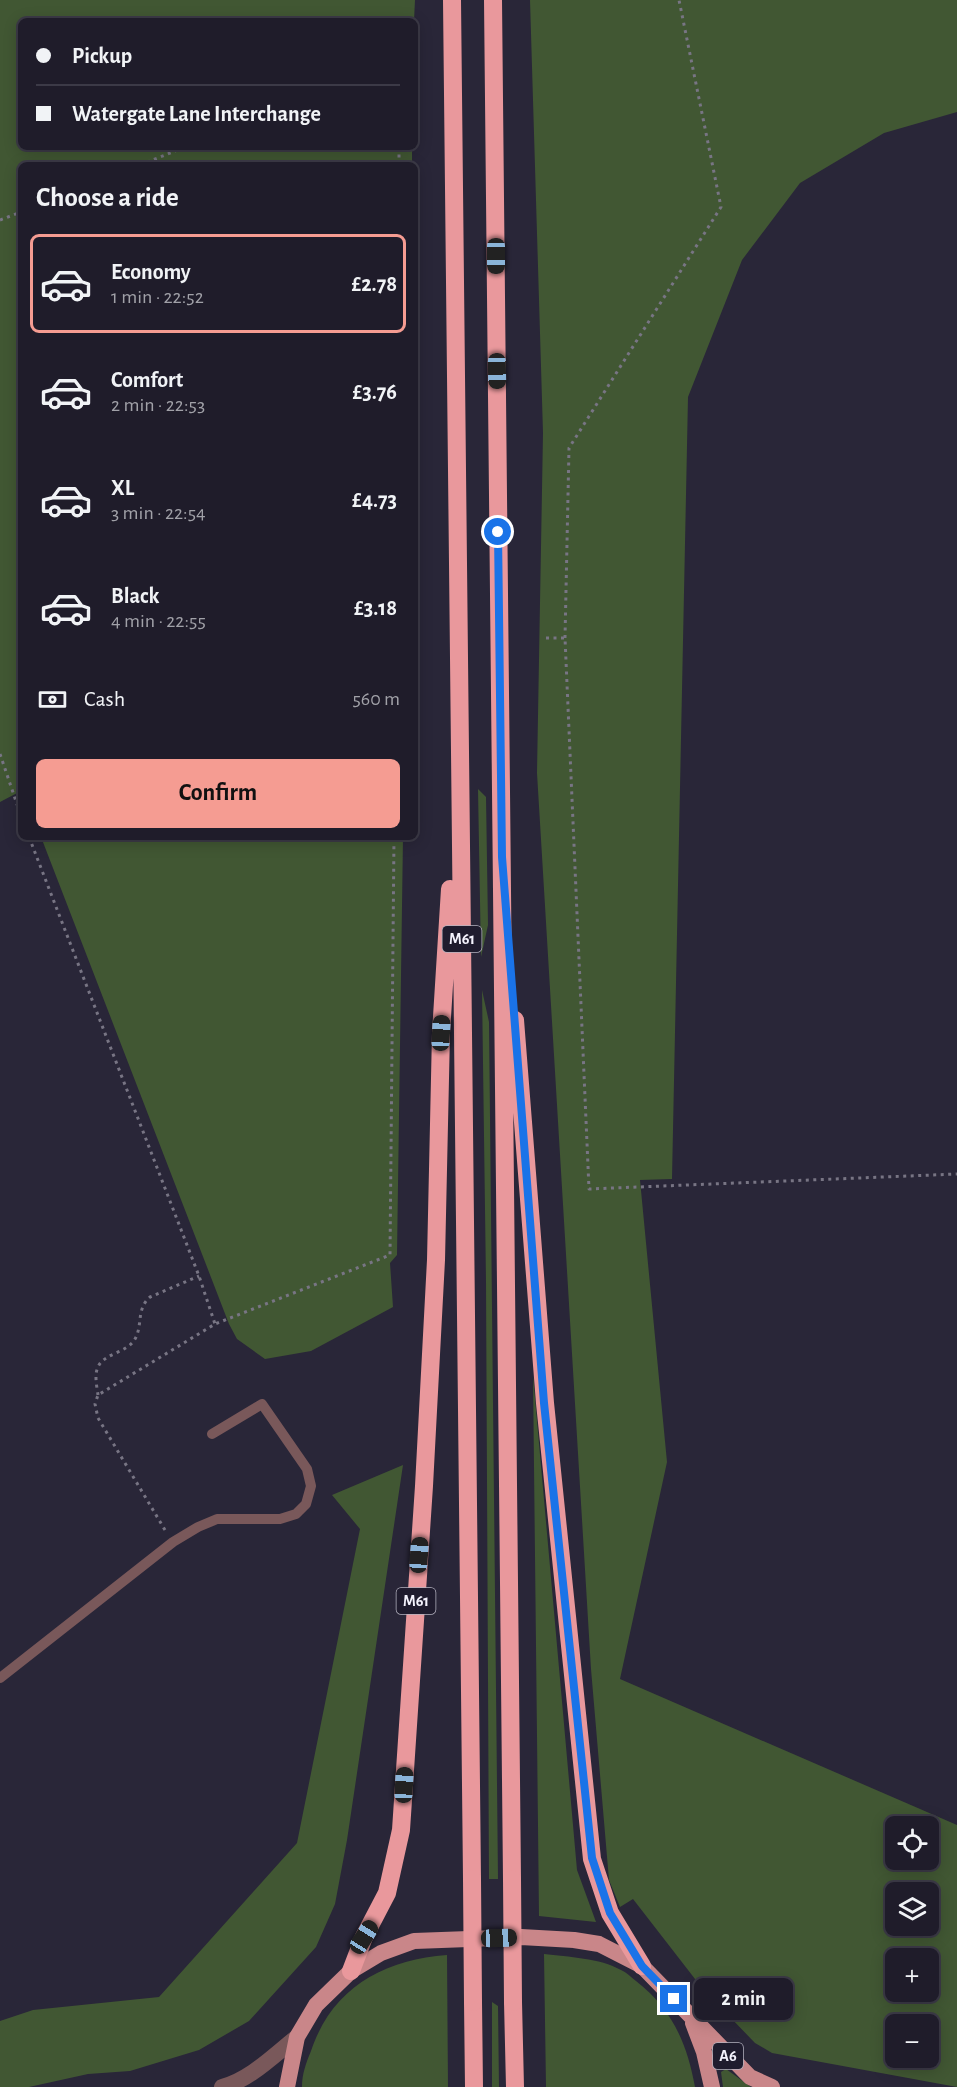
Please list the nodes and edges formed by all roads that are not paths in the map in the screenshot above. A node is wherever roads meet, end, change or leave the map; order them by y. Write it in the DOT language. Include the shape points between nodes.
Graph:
graph roads {
  1 [pos="452,0"];
  2 [pos="493,0"];
  3 [pos="460,739"];
  4 [pos="502,857"];
  5 [pos="212,1434"];
  6 [pos="0,1678"];
  7 [pos="642,1966"];
  8 [pos="351,1971"];
  9 [pos="690,2016"];
  10 [pos="297,2037"];
  11 [pos="222,2087"];
  12 [pos="287,2087"];
  13 [pos="474,2087"];
  14 [pos="514,2087"];
  15 [pos="712,2087"];
  16 [pos="772,2087"];
  1 -- 3 [label="highway, M61"];
  2 -- 4 [label="highway, M61"];
  3 -- 8 [label="highway, M61" via="441,1033 434,1305 401,1830 387,1893"];
  3 -- 13 [label="highway, M61, bridge"];
  4 -- 7 [label="highway, M61" via="544,1403 592,1858 610,1913"];
  4 -- 14 [label="highway, M61, bridge"];
  5 -- 6 [label="lane" via="262,1404 307,1469 311,1485 306,1504 296,1514 280,1519 216,1519 172,1542"];
  7 -- 8 [label="main road, A6" via="599,1944 521,1937 414,1941 381,1953"];
  7 -- 9 [label="main road, A6"];
  8 -- 10 [label="main road, A6" via="316,2005"];
  9 -- 15 [label="main road, A6"];
  9 -- 16 [label="main road, A6" via="750,2078"];
  10 -- 11 [label="street" via="252,2072"];
  10 -- 12 [label="main road, A6"];
}
